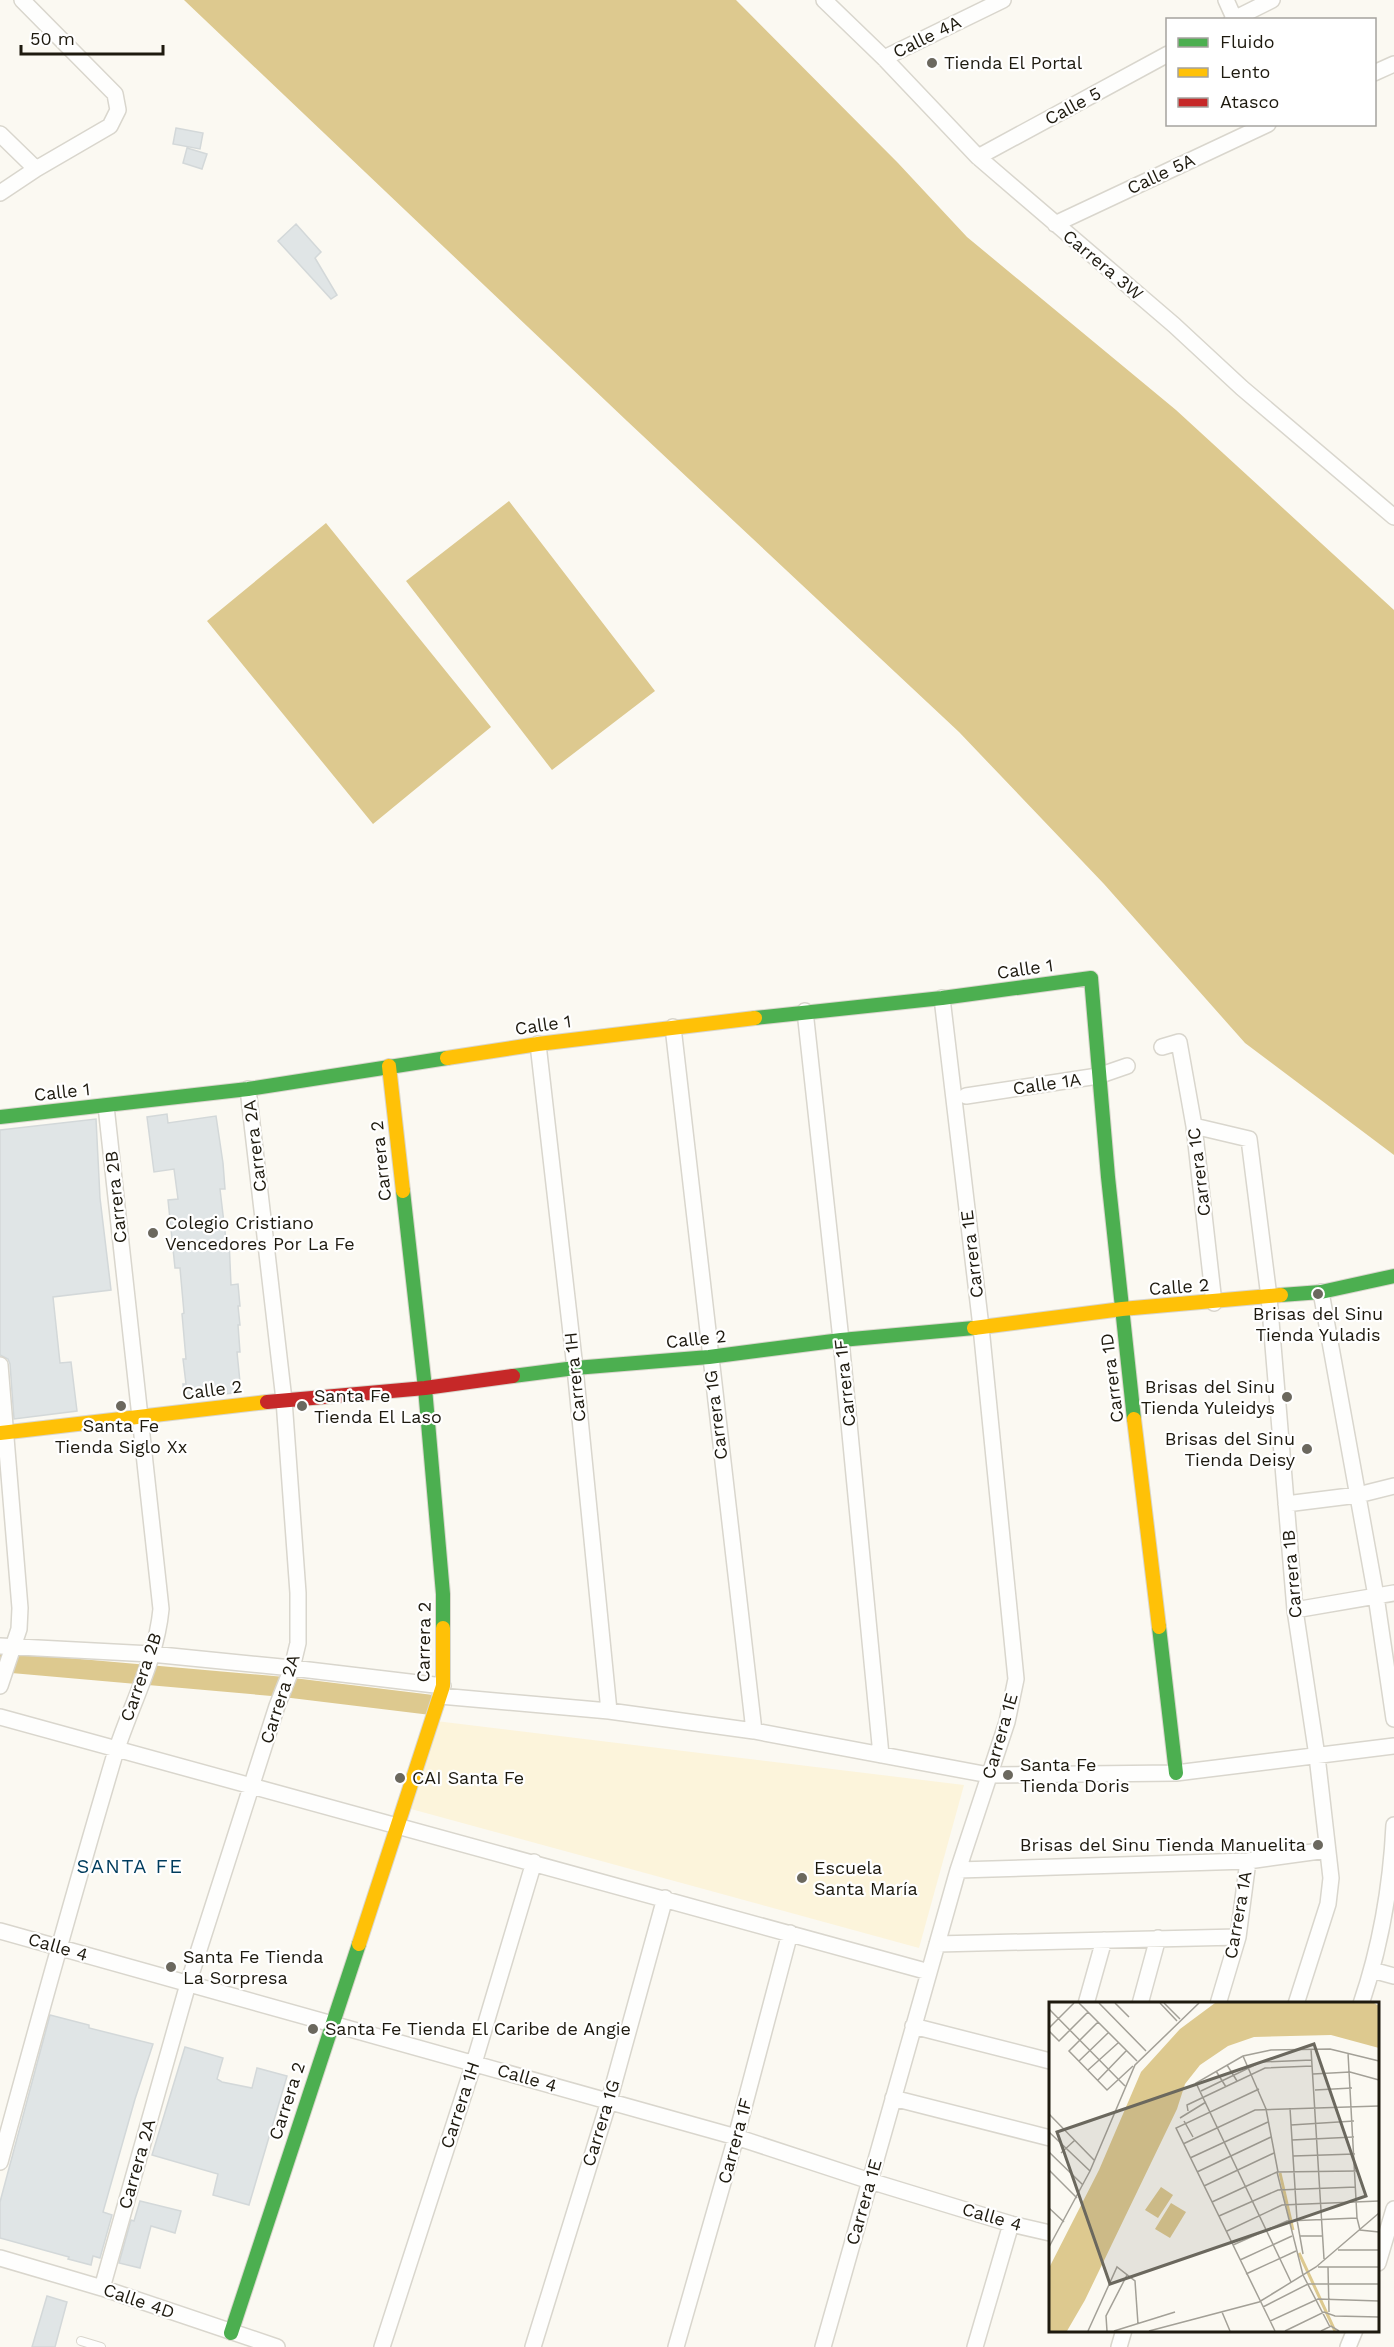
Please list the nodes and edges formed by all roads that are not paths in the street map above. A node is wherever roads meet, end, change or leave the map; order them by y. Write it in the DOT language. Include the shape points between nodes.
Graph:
graph roads {
  1 [pos="22,0"];
  2 [pos="824,0"];
  3 [pos="1003,0"];
  4 [pos="1226,0"];
  5 [pos="1272,0"];
  6 [pos="1234,18"];
  7 [pos="1236,18"];
  8 [pos="1166,55"];
  9 [pos="884,57"];
  10 [pos="1394,64"];
  11 [pos="1376,72"];
  12 [pos="1264,126"];
  13 [pos="0,134"];
  14 [pos="978,157"];
  15 [pos="36,169"];
  16 [pos="0,193"];
  17 [pos="1055,224"];
  18 [pos="1394,518"];
  19 [pos="1091,978"];
  20 [pos="942,998"];
  21 [pos="805,1011"];
  22 [pos="673,1027"];
  23 [pos="538,1044"];
  24 [pos="1162,1047"];
  25 [pos="389,1066"];
  26 [pos="1127,1066"];
  27 [pos="1098,1076"];
  28 [pos="248,1089"];
  29 [pos="966,1096"];
  30 [pos="106,1106"];
  31 [pos="0,1117"];
  32 [pos="1194,1126"];
  33 [pos="1394,1276"];
  34 [pos="1321,1292"];
  35 [pos="1269,1296"];
  36 [pos="1214,1303"];
  37 [pos="1122,1309"];
  38 [pos="981,1327"];
  39 [pos="841,1340"];
  40 [pos="709,1357"];
  41 [pos="0,1365"];
  42 [pos="575,1368"];
  43 [pos="425,1388"];
  44 [pos="284,1400"];
  45 [pos="140,1417"];
  46 [pos="4,1432"];
  47 [pos="1394,1486"];
  48 [pos="1358,1495"];
  49 [pos="1286,1504"];
  50 [pos="1394,1593"];
  51 [pos="1376,1596"];
  52 [pos="1295,1610"];
  53 [pos="9,1649"];
  54 [pos="150,1658"];
  55 [pos="291,1671"];
  56 [pos="0,1686"];
  57 [pos="440,1697"];
  58 [pos="609,1711"];
  59 [pos="0,1716"];
  60 [pos="1394,1719"];
  61 [pos="754,1731"];
  62 [pos="1394,1746"];
  63 [pos="116,1749"];
  64 [pos="881,1755"];
  65 [pos="1317,1756"];
  66 [pos="1176,1773"];
  67 [pos="989,1775"];
  68 [pos="251,1787"];
  69 [pos="399,1824"];
  70 [pos="1394,1825"];
  71 [pos="1327,1850"];
  72 [pos="1248,1861"];
  73 [pos="534,1862"];
  74 [pos="958,1870"];
  75 [pos="665,1898"];
  76 [pos="0,1931"];
  77 [pos="790,1933"];
  78 [pos="1238,1937"];
  79 [pos="1158,1938"];
  80 [pos="1104,1940"];
  81 [pos="937,1944"];
  82 [pos="58,1947"];
  83 [pos="1372,1970"];
  84 [pos="929,1972"];
  85 [pos="1394,1976"];
  86 [pos="189,1983"];
  87 [pos="1087,2002"];
  88 [pos="1141,2002"];
  89 [pos="1219,2002"];
  90 [pos="1297,2002"];
  91 [pos="1362,2002"];
  92 [pos="331,2023"];
  93 [pos="914,2026"];
  94 [pos="1049,2061"];
  95 [pos="474,2063"];
  96 [pos="893,2098"];
  97 [pos="609,2101"];
  98 [pos="736,2137"];
  99 [pos="1049,2138"];
  100 [pos="0,2162"];
  101 [pos="870,2181"];
  102 [pos="1394,2209"];
  103 [pos="1011,2224"];
  104 [pos="1049,2233"];
  105 [pos="1379,2257"];
  106 [pos="0,2258"];
  107 [pos="102,2288"];
  108 [pos="1124,2332"];
  109 [pos="1355,2332"];
  110 [pos="231,2333"];
  111 [pos="81,2341"];
  112 [pos="101,2347"];
  113 [pos="277,2347"];
  114 [pos="382,2347"];
  115 [pos="533,2347"];
  116 [pos="676,2347"];
  117 [pos="823,2347"];
  118 [pos="975,2347"];
  119 [pos="1119,2347"];
  120 [pos="1348,2347"];
  1 -- 15 [label="street" via="115,94 118,110 110,126"];
  2 -- 9 [label="street, Carrera 3W"];
  3 -- 9 [label="street, Calle 4A"];
  4 -- 6 [label="street"];
  5 -- 7 [label="street"];
  8 -- 14 [label="street, Calle 5"];
  9 -- 14 [label="street, Carrera 3W"];
  10 -- 11 [label="street"];
  12 -- 17 [label="street, Calle 5A"];
  13 -- 15 [label="street"];
  14 -- 17 [label="street, Carrera 3W"];
  15 -- 16 [label="street"];
  17 -- 18 [label="street, Carrera 3W"];
  19 -- 20 [label="street, Calle 1"];
  19 -- 27 [label="street, Carrera 1D"];
  20 -- 21 [label="street, Calle 1"];
  20 -- 38 [label="street, Carrera 1E"];
  21 -- 22 [label="street, Calle 1"];
  21 -- 39 [label="street, Carrera 1F"];
  22 -- 23 [label="street, Calle 1"];
  22 -- 40 [label="street, Carrera 1G"];
  23 -- 25 [label="street, Calle 1"];
  23 -- 42 [label="street, Carrera 1H"];
  24 -- 32 [label="street, Carrera 1C" via="1179,1042"];
  25 -- 28 [label="street, Calle 1"];
  25 -- 43 [label="street, Carrera 2"];
  26 -- 27 [label="street, Calle 1A"];
  27 -- 29 [label="street, Calle 1A"];
  27 -- 37 [label="street, Carrera 1D"];
  28 -- 30 [label="street, Calle 1"];
  28 -- 44 [label="street, Carrera 2A"];
  30 -- 31 [label="street, Calle 1"];
  30 -- 45 [label="street, Carrera 2B"];
  32 -- 35 [label="street, Carrera 1B" via="1249,1139"];
  32 -- 36 [label="street, Carrera 1C"];
  33 -- 34 [label="street, Calle 2"];
  34 -- 35 [label="street, Calle 2"];
  34 -- 48 [label="street"];
  35 -- 36 [label="street, Calle 2"];
  35 -- 49 [label="street, Carrera 1B"];
  36 -- 37 [label="street, Calle 2"];
  37 -- 38 [label="street, Calle 2"];
  37 -- 66 [label="street, Carrera 1D"];
  38 -- 39 [label="street, Calle 2"];
  38 -- 67 [label="street, Carrera 1E" via="1016,1679"];
  39 -- 40 [label="street, Calle 2"];
  39 -- 64 [label="street, Carrera 1F"];
  40 -- 42 [label="street, Calle 2"];
  40 -- 61 [label="street, Carrera 1G"];
  41 -- 46 [label="street"];
  42 -- 43 [label="street, Calle 2"];
  42 -- 58 [label="street, Carrera 1H"];
  43 -- 44 [label="street, Calle 2"];
  43 -- 57 [label="street, Carrera 2" via="443,1594"];
  44 -- 45 [label="street, Calle 2"];
  44 -- 55 [label="street, Carrera 2A" via="298,1593 298,1643"];
  45 -- 46 [label="street, Calle 2"];
  45 -- 54 [label="street, Carrera 2B" via="160,1609 159,1632"];
  46 -- 53 [label="street" via="20,1608 19,1629"];
  47 -- 48 [label="street"];
  48 -- 49 [label="street"];
  48 -- 51 [label="street"];
  49 -- 52 [label="street, Carrera 1B"];
  50 -- 51 [label="street"];
  51 -- 52 [label="street"];
  51 -- 60 [label="street"];
  52 -- 65 [label="street, Carrera 1B"];
  53 -- 54 [label="street"];
  53 -- 56 [label="street"];
  54 -- 55 [label="street"];
  54 -- 63 [label="street, Carrera 2B"];
  55 -- 57 [label="street"];
  55 -- 68 [label="street, Carrera 2A"];
  57 -- 58 [label="street"];
  57 -- 69 [label="street, Carrera 2"];
  58 -- 61 [label="street"];
  59 -- 63 [label="street"];
  61 -- 64 [label="street"];
  62 -- 65 [label="street"];
  63 -- 68 [label="street"];
  63 -- 82 [label="street, Carrera 2B"];
  64 -- 67 [label="street"];
  65 -- 66 [label="street"];
  65 -- 71 [label="street, Carrera 1B"];
  66 -- 67 [label="street"];
  67 -- 74 [label="street, Carrera 1E"];
  68 -- 69 [label="street"];
  68 -- 86 [label="street, Carrera 2A"];
  69 -- 73 [label="street"];
  69 -- 92 [label="street, Carrera 2"];
  70 -- 83 [label="street" via="1388,1891"];
  71 -- 72 [label="street"];
  71 -- 90 [label="street, Carrera 1B" via="1331,1878 1328,1904"];
  72 -- 74 [label="street"];
  72 -- 78 [label="street, Carrera 1A"];
  73 -- 75 [label="street"];
  73 -- 95 [label="street, Carrera 1H"];
  74 -- 81 [label="street, Carrera 1E"];
  75 -- 77 [label="street"];
  75 -- 97 [label="street, Carrera 1G"];
  76 -- 82 [label="street, Calle 4"];
  77 -- 84 [label="street"];
  77 -- 98 [label="street, Carrera 1F"];
  78 -- 79 [label="street"];
  78 -- 89 [label="street, Carrera 1A"];
  79 -- 80 [label="street"];
  79 -- 88 [label="street"];
  80 -- 81 [label="street"];
  80 -- 87 [label="street"];
  81 -- 84 [label="street, Carrera 1E"];
  82 -- 86 [label="street, Calle 4"];
  82 -- 100 [label="street, Carrera 2B"];
  83 -- 85 [label="street"];
  83 -- 91 [label="street"];
  84 -- 93 [label="street, Carrera 1E"];
  86 -- 92 [label="street, Calle 4"];
  86 -- 107 [label="street, Carrera 2A"];
  92 -- 95 [label="street, Calle 4"];
  92 -- 110 [label="street, Carrera 2"];
  93 -- 94 [label="street"];
  93 -- 96 [label="street, Carrera 1E"];
  95 -- 97 [label="street, Calle 4"];
  95 -- 114 [label="street, Carrera 1H"];
  96 -- 99 [label="street"];
  96 -- 101 [label="street, Carrera 1E"];
  97 -- 98 [label="street, Calle 4"];
  97 -- 115 [label="street, Carrera 1G"];
  98 -- 101 [label="street, Calle 4"];
  98 -- 116 [label="street, Carrera 1F"];
  101 -- 103 [label="street, Calle 4"];
  101 -- 117 [label="street, Carrera 1E"];
  102 -- 105 [label="street"];
  103 -- 104 [label="street, Calle 4"];
  103 -- 118 [label="street"];
  106 -- 107 [label="street, Calle 4D"];
  107 -- 110 [label="street, Calle 4D"];
  108 -- 119 [label="street"];
  109 -- 120 [label="street"];
  110 -- 113 [label="street, Calle 4D"];
  111 -- 112 [label="lane"];
}
